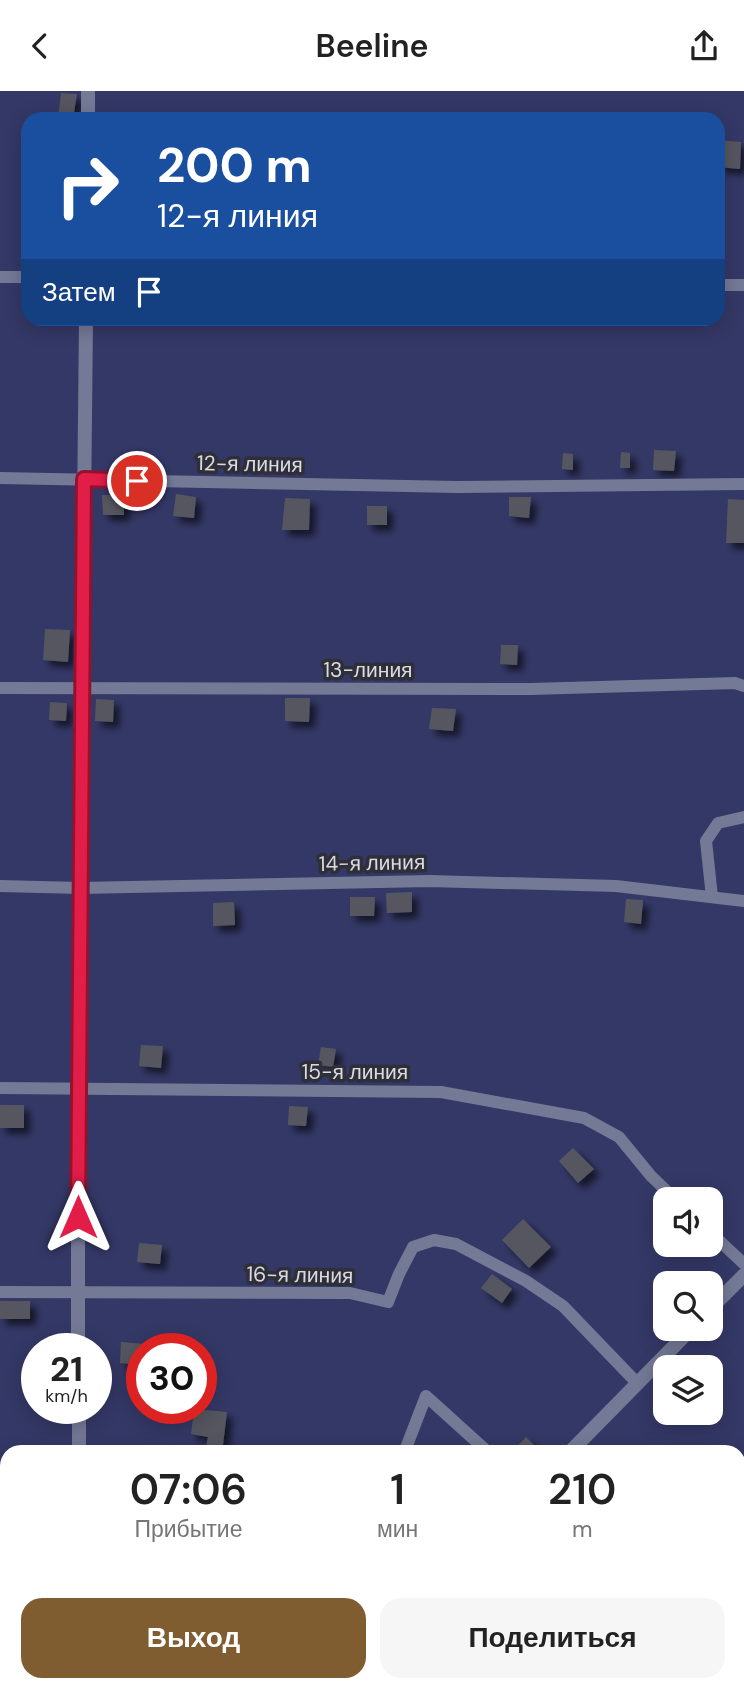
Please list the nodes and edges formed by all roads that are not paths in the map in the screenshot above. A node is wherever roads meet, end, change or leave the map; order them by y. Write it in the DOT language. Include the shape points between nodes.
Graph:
graph roads {
  1 [pos="88,91"];
  2 [pos="88,112"];
  3 [pos="0,277"];
  4 [pos="21,277"];
  5 [pos="725,285"];
  6 [pos="744,285"];
  7 [pos="86,326"];
  8 [pos="0,478"];
  9 [pos="84,479"];
  10 [pos="744,484"];
  11 [pos="739,685"];
  12 [pos="0,688"];
  13 [pos="82,688"];
  14 [pos="744,817"];
  15 [pos="0,886"];
  16 [pos="80,888"];
  17 [pos="712,897"];
  18 [pos="744,901"];
  19 [pos="0,1088"];
  20 [pos="78,1089"];
  21 [pos="662,1187"];
  22 [pos="723,1244"];
  23 [pos="744,1264"];
  24 [pos="744,1275"];
  25 [pos="0,1292"];
  26 [pos="78,1293"];
  27 [pos="723,1296"];
  28 [pos="78,1333"];
  29 [pos="679,1341"];
  30 [pos="637,1383"];
  31 [pos="79,1424"];
  32 [pos="79,1445"];
  33 [pos="407,1445"];
  34 [pos="480,1445"];
  35 [pos="577,1445"];
  1 -- 2 [label="street"];
  3 -- 4 [label="lane"];
  5 -- 6 [label="lane"];
  7 -- 9 [label="street"];
  8 -- 9 [label="lane, 12-я линия"];
  9 -- 10 [label="lane, 12-я линия" via="457,487"];
  9 -- 13 [label="street"];
  11 -- 13 [label="lane, 13-линия"];
  12 -- 13 [label="lane, 13-линия"];
  13 -- 16 [label="street"];
  14 -- 17 [label="lane" via="718,823 706,841"];
  15 -- 16 [label="lane, 14-я линия"];
  16 -- 17 [label="lane, 14-я линия" via="430,881 616,886"];
  16 -- 20 [label="street"];
  17 -- 18 [label="lane, 14-я линия"];
  19 -- 20 [label="lane, 15-я линия"];
  20 -- 21 [label="lane, 15-я линия" via="441,1092 584,1118 619,1137"];
  20 -- 26 [label="street"];
  22 -- 23 [label="lane"];
  24 -- 27 [label="street"];
  25 -- 26 [label="lane, 16-я линия"];
  26 -- 28 [label="street"];
  26 -- 30 [label="lane, 16-я линия" via="350,1293 388,1302 413,1247 434,1240 456,1244 564,1306"];
  29 -- 30 [label="street"];
  30 -- 35 [label="street"];
  31 -- 32 [label="street"];
  33 -- 34 [label="lane" via="426,1396"];
}
